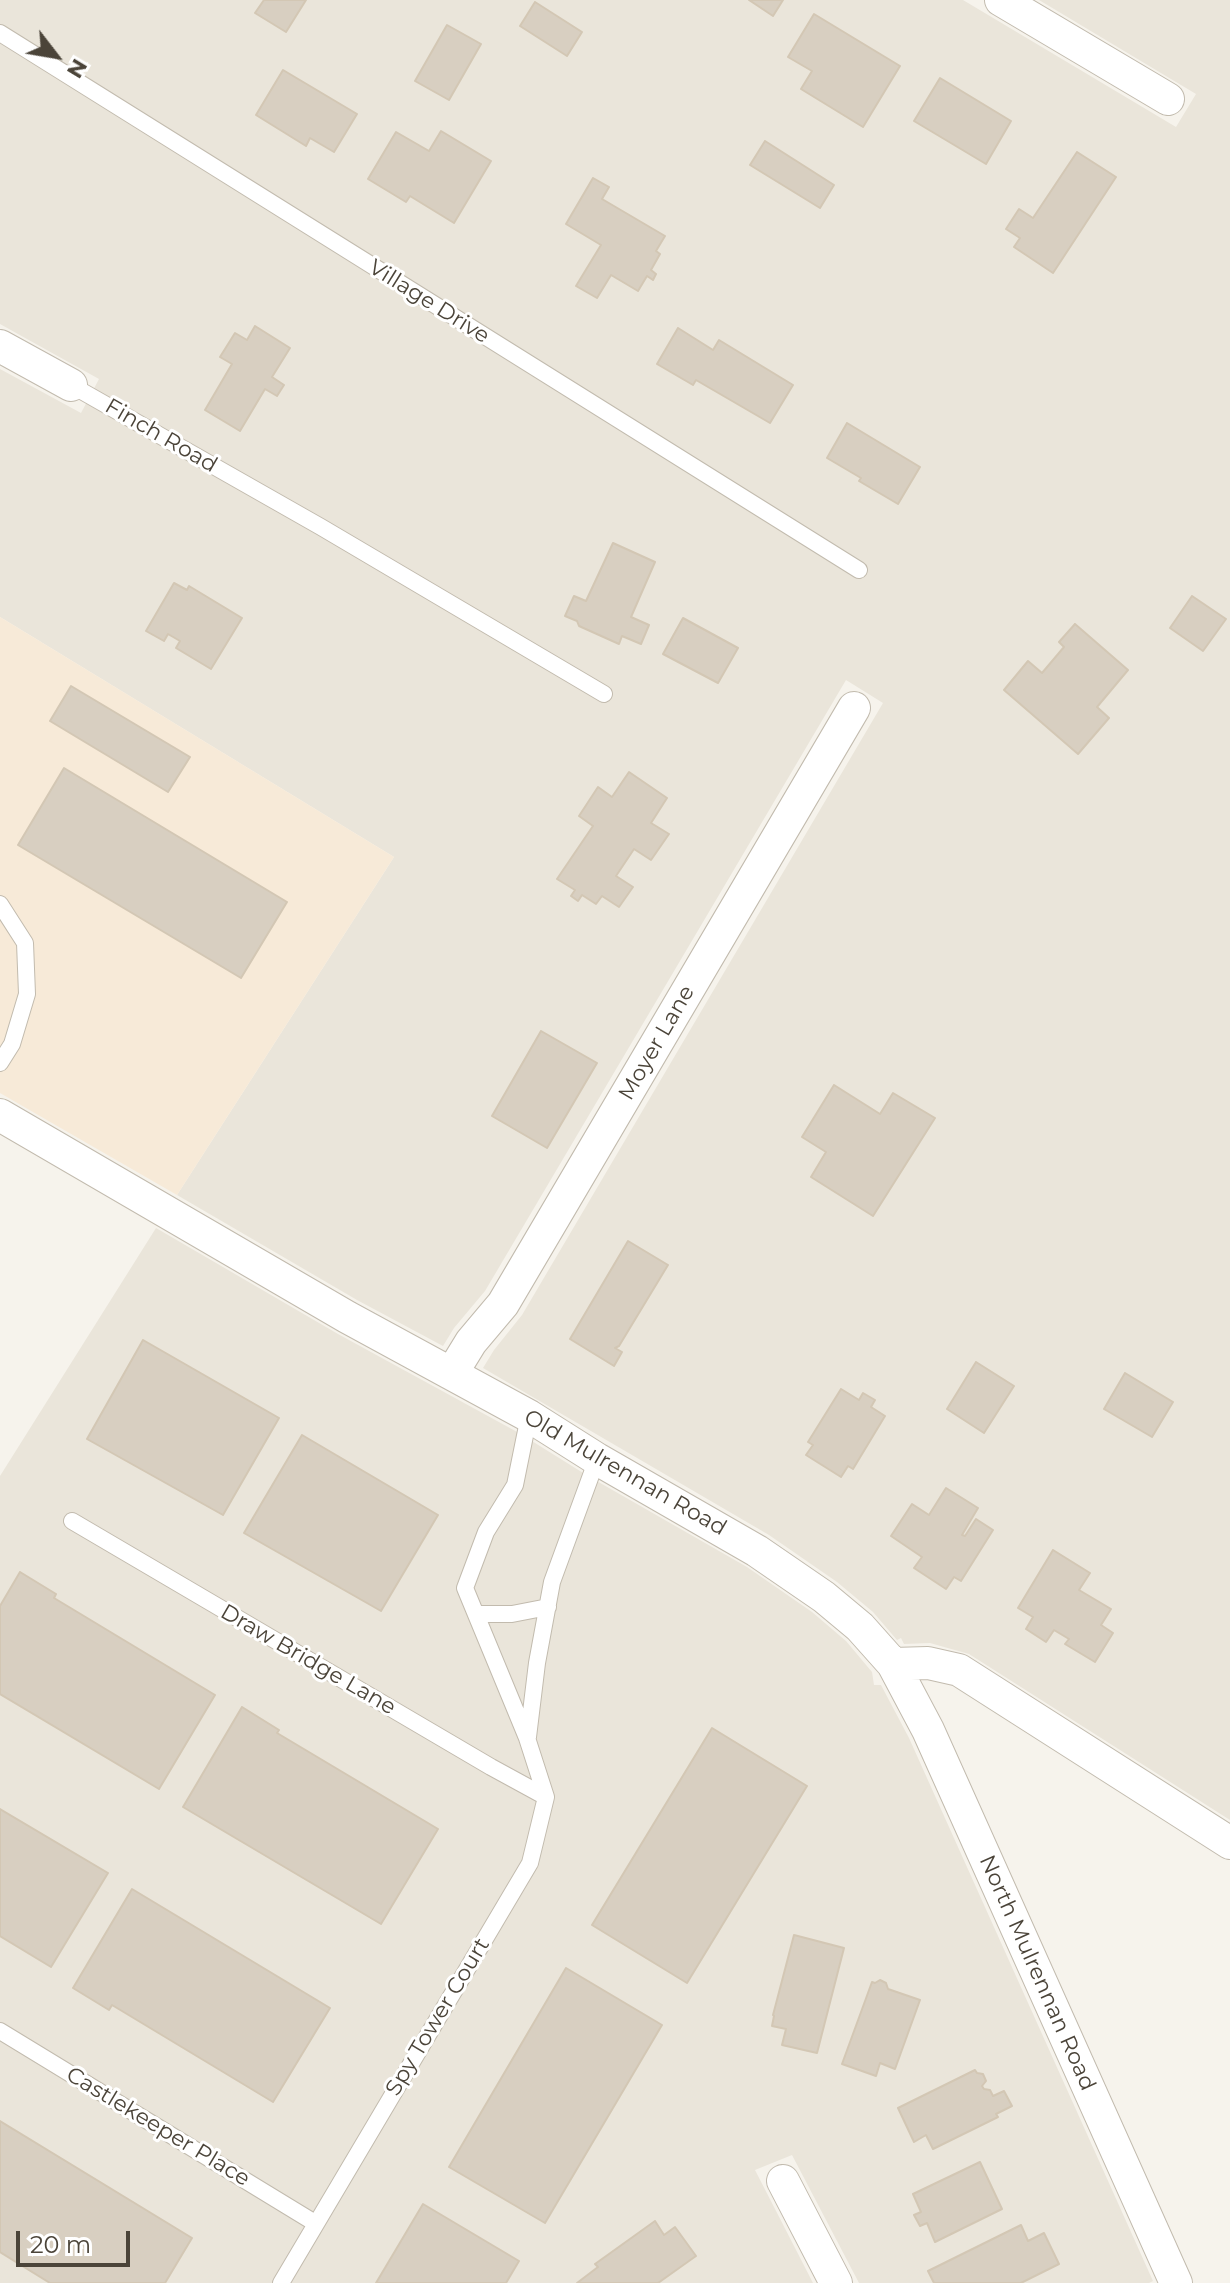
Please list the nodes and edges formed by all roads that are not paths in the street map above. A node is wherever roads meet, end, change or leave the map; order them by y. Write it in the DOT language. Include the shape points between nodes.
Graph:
graph roads {
  1 [pos="1001,0"];
  2 [pos="0,33"];
  3 [pos="1168,99"];
  4 [pos="0,346"];
  5 [pos="71,385"];
  6 [pos="859,570"];
  7 [pos="604,694"];
  8 [pos="854,708"];
  9 [pos="0,904"];
  10 [pos="0,1063"];
  11 [pos="0,1115"];
  12 [pos="452,1373"];
  13 [pos="529,1416"];
  14 [pos="597,1459"];
  15 [pos="72,1521"];
  16 [pos="548,1607"];
  17 [pos="476,1614"];
  18 [pos="893,1664"];
  19 [pos="527,1738"];
  20 [pos="546,1797"];
  21 [pos="1230,1843"];
  22 [pos="0,2031"];
  23 [pos="783,2181"];
  24 [pos="315,2223"];
  25 [pos="281,2283"];
  26 [pos="836,2283"];
  27 [pos="1176,2283"];
  1 -- 3 [label="street"];
  2 -- 6 [label="lane, Village Drive"];
  4 -- 5 [label="street, Finch Road"];
  5 -- 7 [label="lane, Finch Road"];
  8 -- 12 [label="street, Moyer Lane" via="503,1304"];
  9 -- 10 [label="lane" via="25,943 27,994 12,1044"];
  11 -- 12 [label="street, Old Mulrennan Road"];
  12 -- 13 [label="street, Old Mulrennan Road"];
  13 -- 14 [label="street, Old Mulrennan Road"];
  13 -- 17 [label="lane" via="515,1485 486,1532 465,1588"];
  14 -- 16 [label="lane" via="552,1582"];
  14 -- 18 [label="street, Old Mulrennan Road" via="813,1589 860,1627"];
  15 -- 20 [label="lane, Draw Bridge Lane"];
  16 -- 17 [label="lane"];
  16 -- 19 [label="lane"];
  17 -- 19 [label="lane"];
  18 -- 21 [label="street" via="928,1663 959,1670"];
  18 -- 27 [label="street, North Mulrennan Road" via="928,1730"];
  19 -- 20 [label="lane"];
  20 -- 24 [label="lane, Spy Tower Court" via="530,1863"];
  22 -- 24 [label="lane, Castlekeeper Place"];
  23 -- 26 [label="street"];
  24 -- 25 [label="lane, Spy Tower Court"];
}
